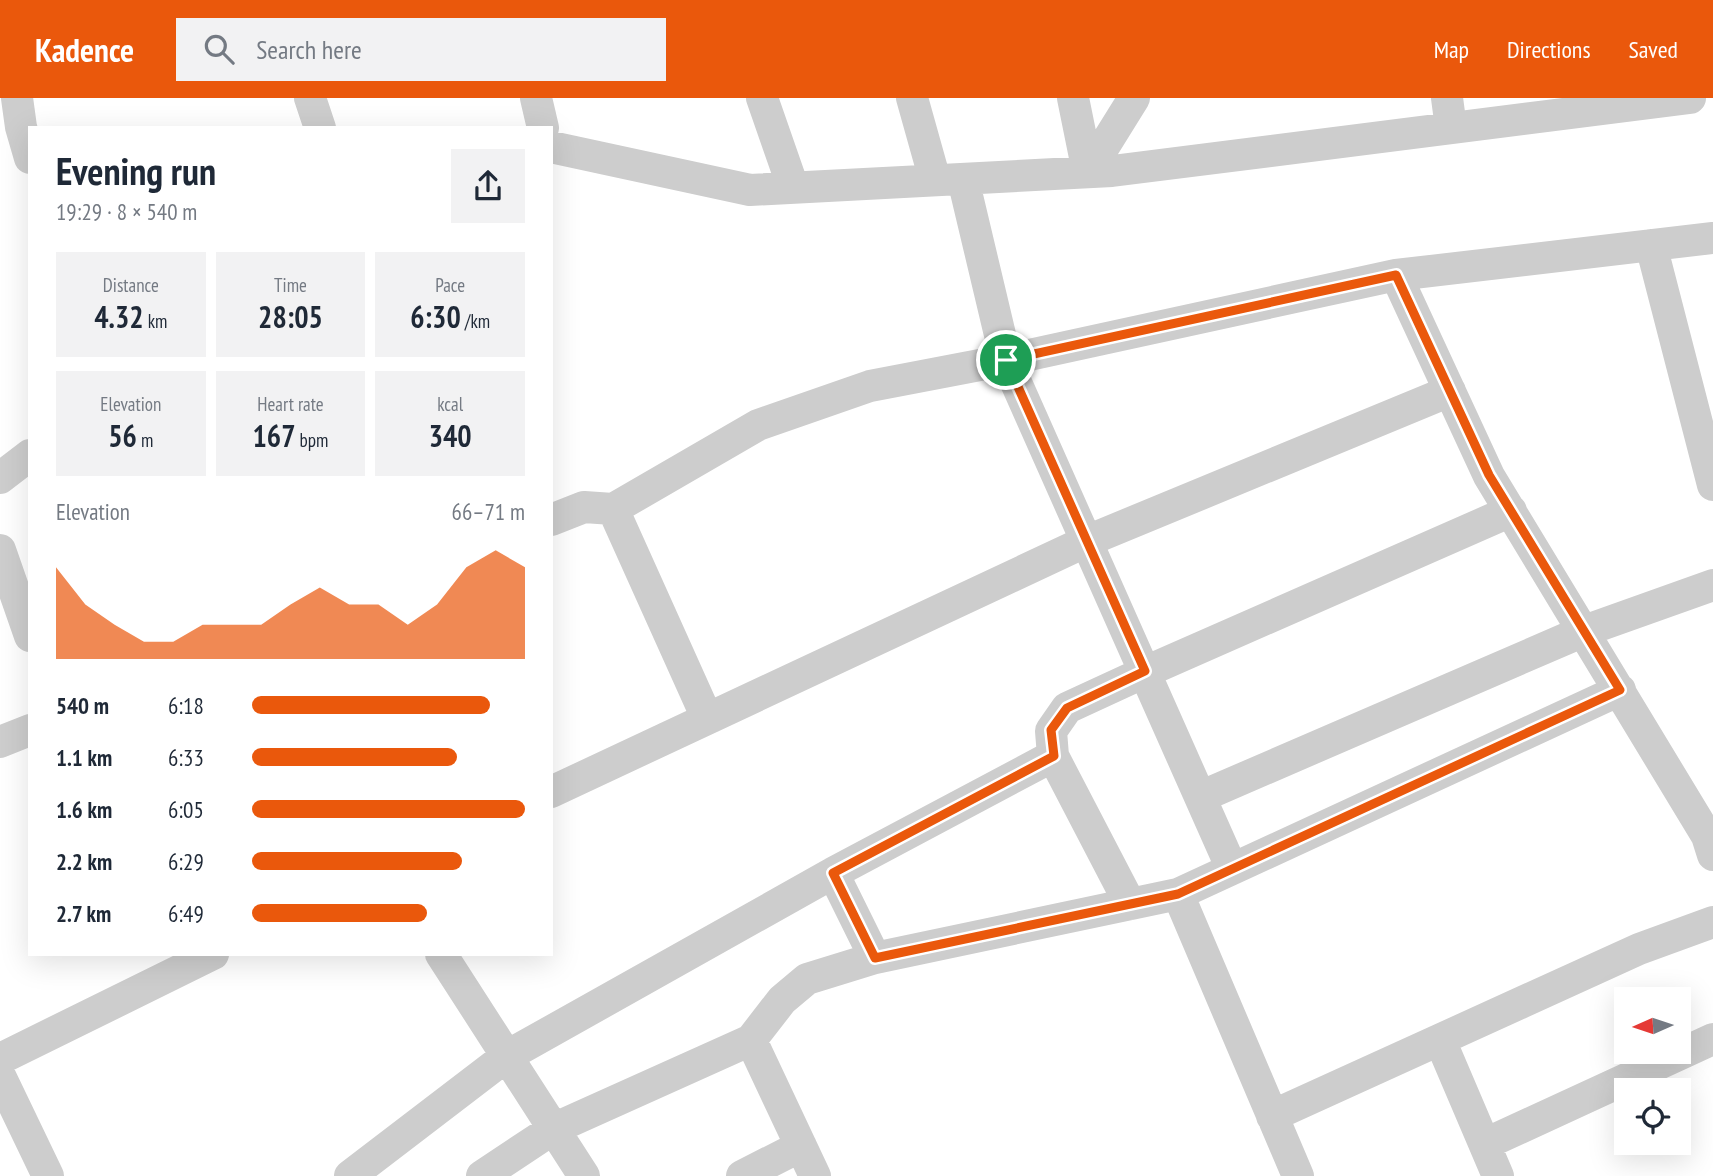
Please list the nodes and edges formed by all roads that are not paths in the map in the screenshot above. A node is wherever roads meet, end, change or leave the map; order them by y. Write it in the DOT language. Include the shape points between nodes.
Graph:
graph roads {
  1 [pos="17,98"];
  2 [pos="310,98"];
  3 [pos="536,98"];
  4 [pos="762,98"];
  5 [pos="912,98"];
  6 [pos="1073,98"];
  7 [pos="1134,98"];
  8 [pos="1690,98"];
  9 [pos="1650,101"];
  10 [pos="1449,113"];
  11 [pos="319,126"];
  12 [pos="543,126"];
  13 [pos="553,148"];
  14 [pos="28,151"];
  15 [pos="1088,172"];
  16 [pos="949,179"];
  17 [pos="793,187"];
  18 [pos="1713,238"];
  19 [pos="1651,245"];
  20 [pos="1396,275"];
  21 [pos="1006,360"];
  22 [pos="1450,391"];
  23 [pos="28,457"];
  24 [pos="0,478"];
  25 [pos="1713,485"];
  26 [pos="613,509"];
  27 [pos="1511,511"];
  28 [pos="553,519"];
  29 [pos="1087,541"];
  30 [pos="0,550"];
  31 [pos="1713,585"];
  32 [pos="28,630"];
  33 [pos="1584,631"];
  34 [pos="1145,671"];
  35 [pos="1620,690"];
  36 [pos="707,719"];
  37 [pos="28,731"];
  38 [pos="0,742"];
  39 [pos="1054,756"];
  40 [pos="553,791"];
  41 [pos="1200,797"];
  42 [pos="1713,855"];
  43 [pos="1232,869"];
  44 [pos="833,873"];
  45 [pos="1178,894"];
  46 [pos="1130,904"];
  47 [pos="1713,922"];
  48 [pos="210,956"];
  49 [pos="442,956"];
  50 [pos="875,958"];
  51 [pos="1713,1039"];
  52 [pos="751,1040"];
  53 [pos="1440,1040"];
  54 [pos="507,1056"];
  55 [pos="0,1059"];
  56 [pos="0,1076"];
  57 [pos="1272,1116"];
  58 [pos="553,1129"];
  59 [pos="1485,1144"];
  60 [pos="801,1146"];
  61 [pos="48,1176"];
  62 [pos="350,1176"];
  63 [pos="482,1176"];
  64 [pos="584,1176"];
  65 [pos="742,1176"];
  66 [pos="816,1176"];
  67 [pos="1298,1176"];
  68 [pos="1499,1176"];
  1 -- 14 [label="street"];
  2 -- 11 [label="street"];
  3 -- 12 [label="street"];
  4 -- 17 [label="street"];
  5 -- 16 [label="street"];
  6 -- 15 [label="street"];
  7 -- 15 [label="street"];
  8 -- 9 [label="street"];
  9 -- 10 [label="street"];
  10 -- 15 [label="street"];
  13 -- 17 [label="street" via="750,190"];
  15 -- 16 [label="street"];
  16 -- 17 [label="street"];
  16 -- 21 [label="street"];
  18 -- 19 [label="street"];
  19 -- 20 [label="street"];
  19 -- 25 [label="street"];
  20 -- 21 [label="street"];
  20 -- 22 [label="street"];
  21 -- 26 [label="street" via="870,386 758,425"];
  21 -- 29 [label="street"];
  22 -- 27 [label="street"];
  22 -- 29 [label="street"];
  23 -- 24 [label="street"];
  26 -- 28 [label="street" via="584,507"];
  26 -- 36 [label="street"];
  27 -- 33 [label="street"];
  27 -- 34 [label="street"];
  29 -- 34 [label="street"];
  29 -- 36 [label="street"];
  30 -- 32 [label="street"];
  31 -- 33 [label="street"];
  33 -- 35 [label="street"];
  33 -- 41 [label="street"];
  34 -- 39 [label="street" via="1067,708 1051,730"];
  34 -- 41 [label="street"];
  35 -- 42 [label="street" via="1707,836"];
  35 -- 43 [label="street"];
  36 -- 40 [label="street"];
  37 -- 38 [label="street"];
  39 -- 44 [label="street"];
  39 -- 46 [label="street"];
  41 -- 43 [label="street"];
  43 -- 45 [label="street"];
  44 -- 50 [label="street"];
  44 -- 54 [label="street"];
  45 -- 46 [label="street"];
  45 -- 57 [label="street"];
  46 -- 50 [label="street"];
  47 -- 53 [label="street" via="1639,949"];
  48 -- 55 [label="street"];
  49 -- 54 [label="street"];
  50 -- 52 [label="street" via="807,979 782,1000"];
  51 -- 59 [label="street"];
  52 -- 58 [label="street"];
  52 -- 60 [label="street"];
  53 -- 57 [label="street"];
  53 -- 59 [label="street"];
  54 -- 58 [label="street"];
  54 -- 62 [label="street"];
  56 -- 61 [label="street"];
  57 -- 67 [label="street"];
  58 -- 63 [label="street"];
  58 -- 64 [label="street"];
  59 -- 68 [label="street"];
  60 -- 65 [label="street"];
  60 -- 66 [label="street"];
}
